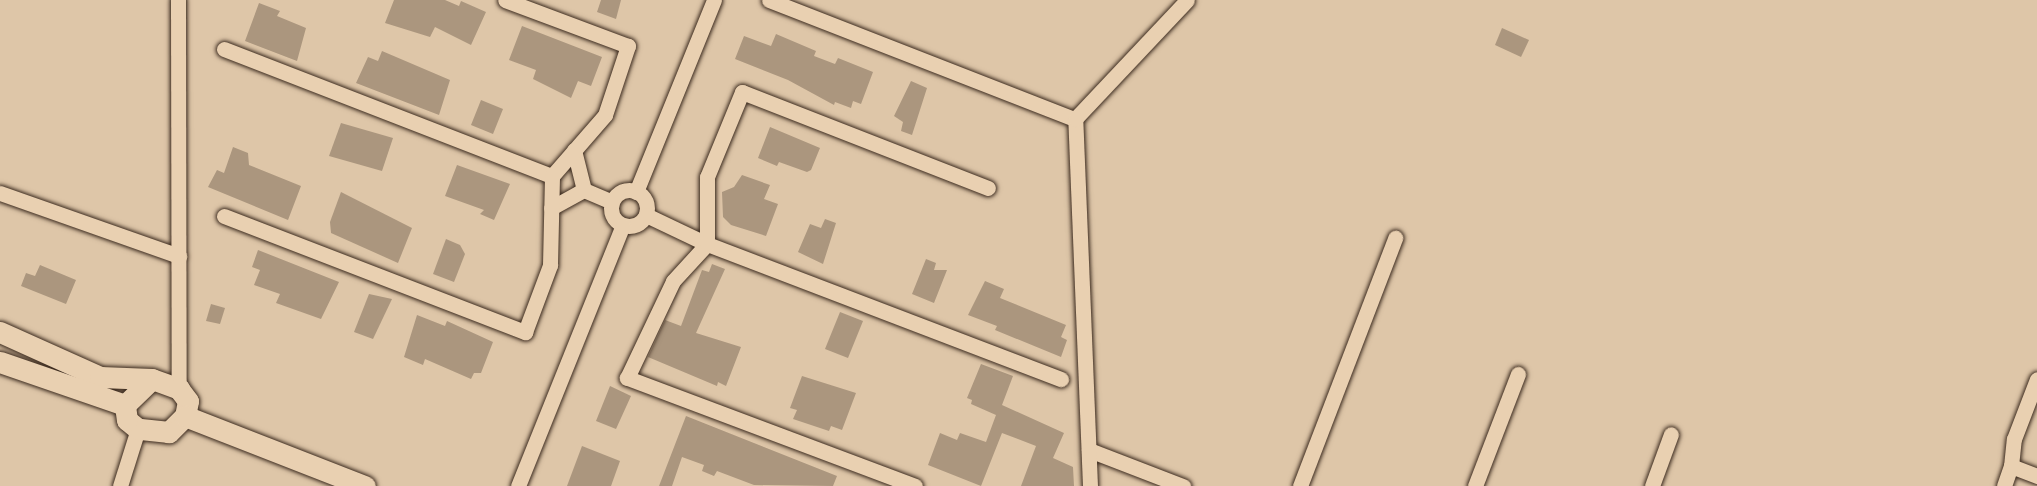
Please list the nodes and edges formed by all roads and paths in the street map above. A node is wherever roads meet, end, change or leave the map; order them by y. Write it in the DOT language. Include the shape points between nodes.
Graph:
graph roads {
  1 [pos="178,0"];
  2 [pos="505,0"];
  3 [pos="714,0"];
  4 [pos="769,0"];
  5 [pos="1187,0"];
  6 [pos="224,49"];
  7 [pos="1075,119"];
  8 [pos="574,150"];
  9 [pos="552,176"];
  10 [pos="988,188"];
  11 [pos="584,190"];
  12 [pos="636,192"];
  13 [pos="0,193"];
  14 [pos="612,202"];
  15 [pos="551,208"];
  16 [pos="646,215"];
  17 [pos="224,216"];
  18 [pos="623,225"];
  19 [pos="1395,238"];
  20 [pos="707,244"];
  21 [pos="179,256"];
  22 [pos="0,332"];
  23 [pos="0,362"];
  24 [pos="1518,374"];
  25 [pos="152,379"];
  26 [pos="1061,379"];
  27 [pos="2037,379"];
  28 [pos="179,389"];
  29 [pos="125,405"];
  30 [pos="185,416"];
  31 [pos="138,429"];
  32 [pos="1671,434"];
  33 [pos="1089,450"];
  34 [pos="2011,466"];
  35 [pos="2037,476"];
  36 [pos="120,486"];
  37 [pos="365,486"];
  38 [pos="518,486"];
  39 [pos="915,486"];
  40 [pos="1090,486"];
  41 [pos="1183,486"];
  42 [pos="1300,486"];
  43 [pos="1475,486"];
  44 [pos="1652,486"];
  45 [pos="2004,486"];
  1 -- 21 [label="street"];
  2 -- 8 [label="street" via="628,46 605,115"];
  3 -- 12 [label="street"];
  4 -- 7 [label="street"];
  5 -- 7 [label="street"];
  6 -- 9 [label="street"];
  7 -- 33 [label="street"];
  8 -- 9 [label="street"];
  8 -- 11 [label="street"];
  9 -- 15 [label="street"];
  10 -- 20 [label="street" via="742,92 708,177"];
  11 -- 14 [label="street"];
  11 -- 15 [label="street"];
  12 -- 14 [label="street" via="627,190"];
  12 -- 16 [label="street" via="647,206"];
  13 -- 21 [label="street"];
  14 -- 18 [label="street" via="611,211"];
  15 -- 17 [label="street" via="550,265 525,332"];
  16 -- 18 [label="street" via="632,226"];
  16 -- 20 [label="street"];
  18 -- 38 [label="street"];
  19 -- 42 [label="street"];
  20 -- 26 [label="street"];
  20 -- 39 [label="street" via="673,281 627,378"];
  21 -- 28 [label="street"];
  22 -- 25 [label="street" via="100,377"];
  23 -- 29 [label="street"];
  24 -- 43 [label="street"];
  25 -- 28 [label="street"];
  25 -- 29 [label="street"];
  27 -- 34 [label="street" via="2014,439"];
  28 -- 30 [label="street" via="188,401"];
  29 -- 31 [label="street" via="127,420"];
  30 -- 31 [label="street" via="169,432"];
  30 -- 37 [label="street"];
  31 -- 36 [label="street"];
  32 -- 44 [label="street"];
  33 -- 40 [label="street"];
  33 -- 41 [label="street"];
  34 -- 35 [label="street"];
  34 -- 45 [label="street"];
}
